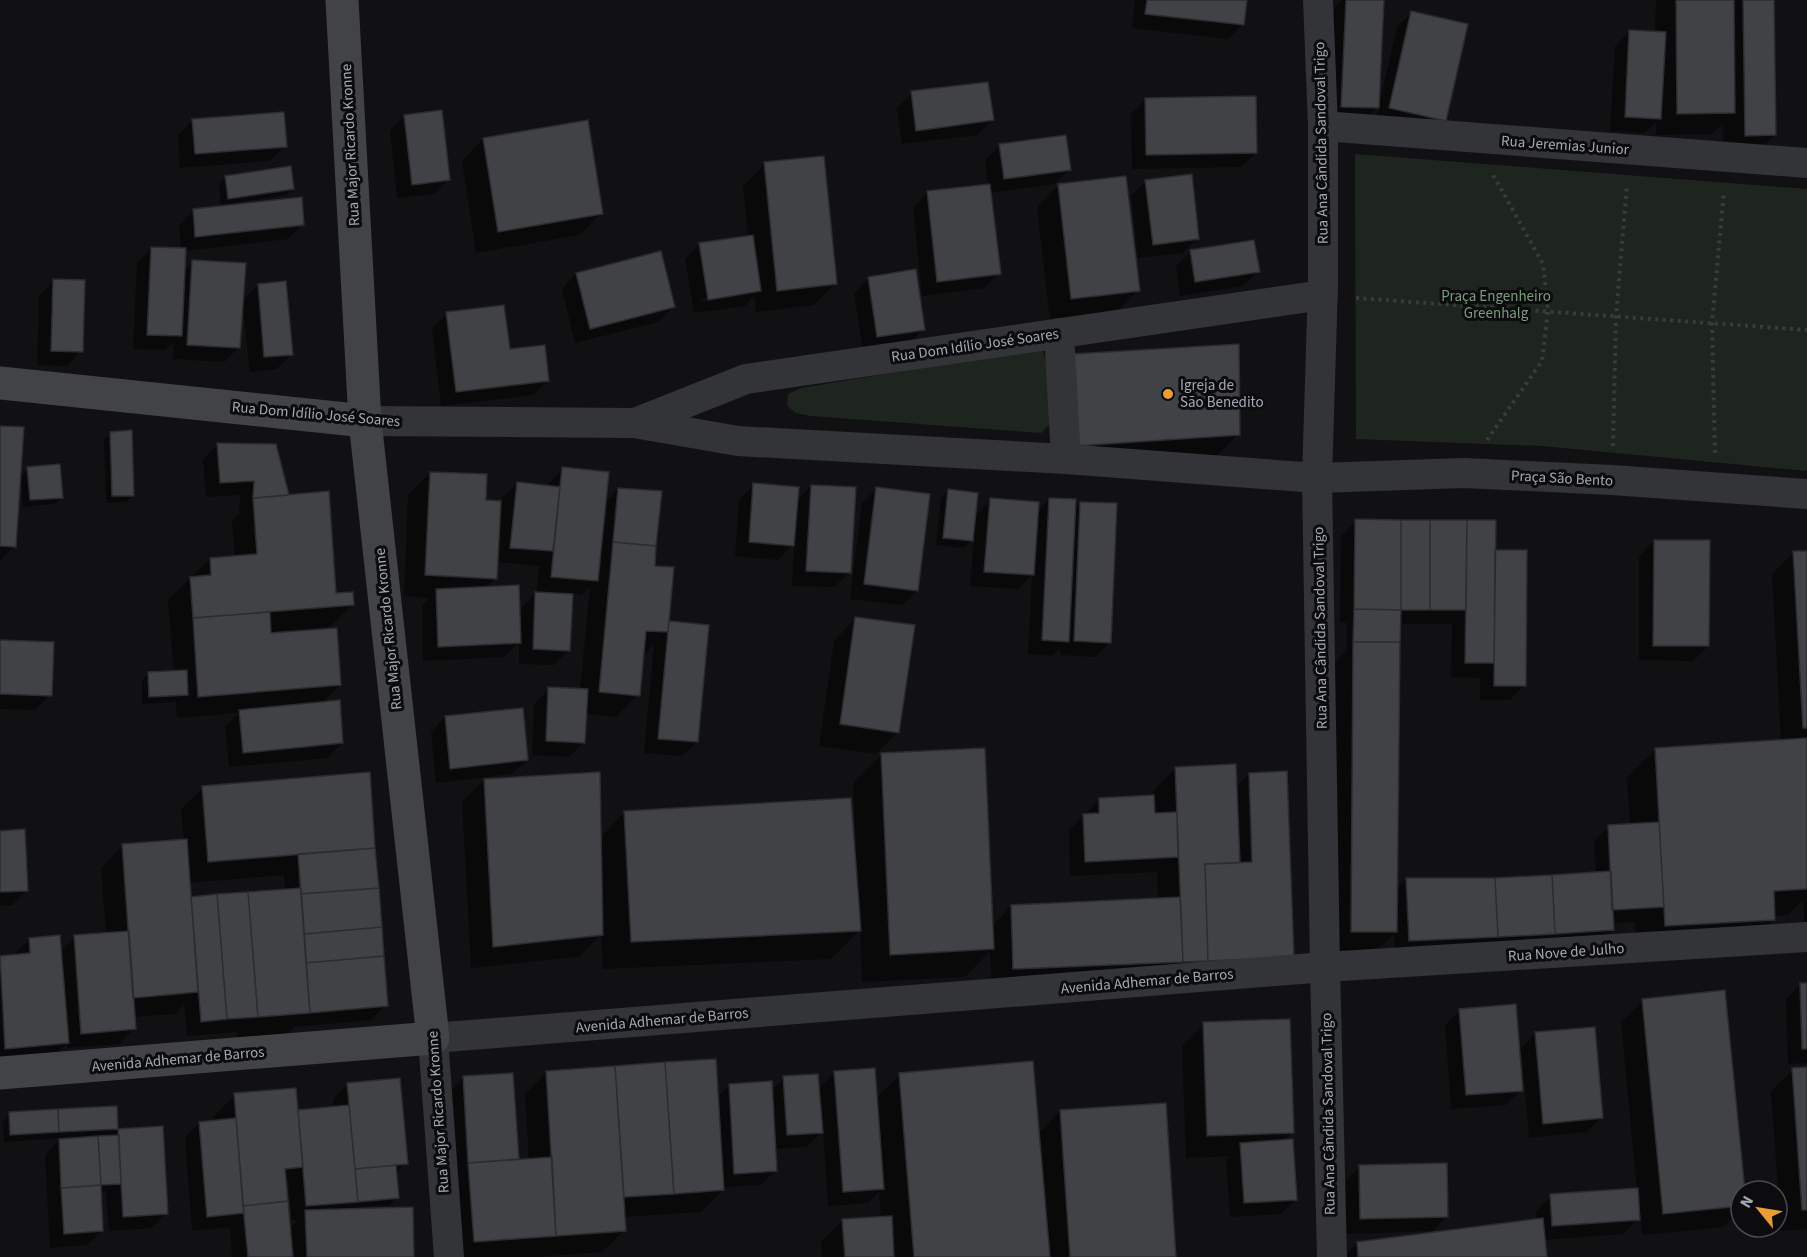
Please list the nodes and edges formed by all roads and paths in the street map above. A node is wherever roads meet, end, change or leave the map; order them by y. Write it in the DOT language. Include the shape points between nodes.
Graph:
graph roads {
  1 [pos="342,0"];
  2 [pos="1318,0"];
  3 [pos="1323,126"];
  4 [pos="1471,138"];
  5 [pos="1630,150"];
  6 [pos="1728,157"];
  7 [pos="1807,164"];
  8 [pos="1323,295"];
  9 [pos="1548,311"];
  10 [pos="1616,316"];
  11 [pos="1712,323"];
  12 [pos="1807,330"];
  13 [pos="1059,333"];
  14 [pos="0,383"];
  15 [pos="365,421"];
  16 [pos="634,423"];
  17 [pos="1066,459"];
  18 [pos="1464,472"];
  19 [pos="1317,478"];
  20 [pos="1612,480"];
  21 [pos="1715,487"];
  22 [pos="1807,494"];
  23 [pos="1807,937"];
  24 [pos="1325,967"];
  25 [pos="433,1038"];
  26 [pos="0,1073"];
  27 [pos="449,1257"];
  28 [pos="1332,1257"];
  1 -- 15 [label="main road, Rua Major Ricardo Kronne"];
  2 -- 3 [label="street, Rua Ana Cândida Sandoval Trigo"];
  3 -- 4 [label="street, Rua Jeremias Junior"];
  3 -- 8 [label="street, Rua Ana Cândida Sandoval Trigo"];
  4 -- 5 [label="street, Rua Jeremias Junior"];
  4 -- 9 [label="path" via="1544,264"];
  5 -- 6 [label="street, Rua Jeremias Junior"];
  5 -- 10 [label="path"];
  6 -- 7 [label="street, Rua Jeremias Junior"];
  6 -- 11 [label="path"];
  8 -- 9 [label="path"];
  8 -- 13 [label="street, Rua Dom Idílio José Soares"];
  8 -- 19 [label="street, Rua Ana Cândida Sandoval Trigo"];
  9 -- 10 [label="path"];
  9 -- 18 [label="path" via="1542,361"];
  10 -- 11 [label="path"];
  10 -- 20 [label="path"];
  11 -- 12 [label="path"];
  11 -- 21 [label="path"];
  13 -- 16 [label="street, Rua Dom Idílio José Soares" via="746,379"];
  13 -- 17 [label="street"];
  14 -- 15 [label="main road, Rua Dom Idílio José Soares"];
  15 -- 16 [label="street, Rua Dom Idílio José Soares"];
  15 -- 25 [label="main road, Rua Major Ricardo Kronne"];
  16 -- 17 [label="street, Rua Dom Idílio José Soares" via="738,441"];
  17 -- 19 [label="street, Rua Dom Idílio José Soares"];
  18 -- 19 [label="street, Praça São Bento"];
  18 -- 20 [label="street, Praça São Bento"];
  19 -- 24 [label="street, Rua Ana Cândida Sandoval Trigo"];
  20 -- 21 [label="street, Praça São Bento"];
  21 -- 22 [label="street, Praça São Bento"];
  23 -- 24 [label="street, Rua Nove de Julho"];
  24 -- 25 [label="street, Avenida Adhemar de Barros"];
  24 -- 28 [label="street, Rua Ana Cândida Sandoval Trigo"];
  25 -- 26 [label="main road, Avenida Adhemar de Barros"];
  25 -- 27 [label="street, Rua Major Ricardo Kronne"];
}
